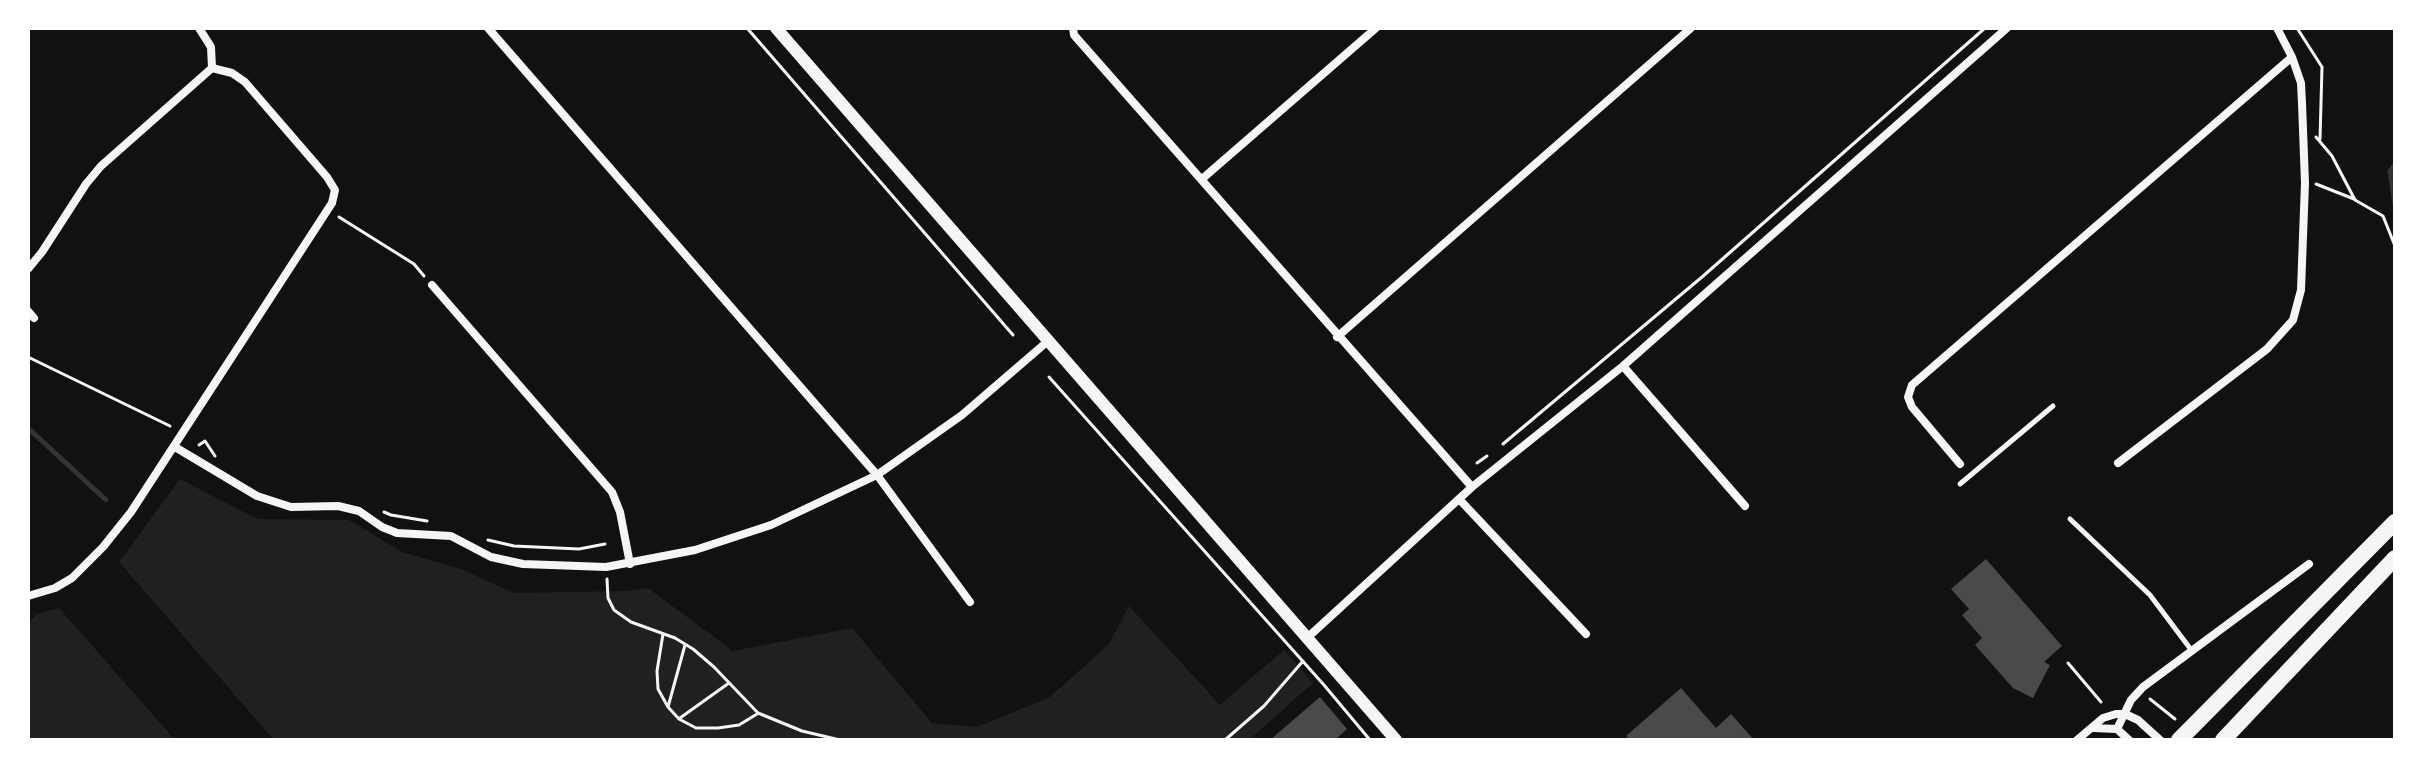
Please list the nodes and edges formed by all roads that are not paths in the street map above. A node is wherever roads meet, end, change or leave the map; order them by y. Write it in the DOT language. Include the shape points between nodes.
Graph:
graph roads {
  1 [pos="199,28"];
  2 [pos="488,28"];
  3 [pos="776,28"];
  4 [pos="1073,28"];
  5 [pos="1376,28"];
  6 [pos="1691,28"];
  7 [pos="2007,28"];
  8 [pos="2277,28"];
  9 [pos="2292,57"];
  10 [pos="212,68"];
  11 [pos="1202,179"];
  12 [pos="28,269"];
  13 [pos="432,285"];
  14 [pos="1337,337"];
  15 [pos="1048,341"];
  16 [pos="1623,366"];
  17 [pos="2053,406"];
  18 [pos="175,447"];
  19 [pos="2118,463"];
  20 [pos="1960,464"];
  21 [pos="877,475"];
  22 [pos="1969,476"];
  23 [pos="1960,484"];
  24 [pos="1472,487"];
  25 [pos="1459,499"];
  26 [pos="1745,506"];
  27 [pos="2070,519"];
  28 [pos="2395,522"];
  29 [pos="2395,558"];
  30 [pos="630,564"];
  31 [pos="2309,564"];
  32 [pos="28,596"];
  33 [pos="970,602"];
  34 [pos="1586,634"];
  35 [pos="1307,638"];
  36 [pos="2193,652"];
  37 [pos="2125,714"];
  38 [pos="2093,728"];
  39 [pos="2117,729"];
  40 [pos="1396,740"];
  41 [pos="2077,740"];
  42 [pos="2129,740"];
  43 [pos="2160,740"];
  44 [pos="2179,740"];
  45 [pos="2223,740"];
  1 -- 10 [label="street" via="211,47"];
  2 -- 21 [label="street"];
  3 -- 15 [label="street"];
  4 -- 11 [label="street"];
  5 -- 11 [label="street"];
  6 -- 14 [label="street"];
  7 -- 16 [label="street"];
  8 -- 9 [label="street"];
  9 -- 19 [label="street" via="2301,83 2305,183 2301,290 2293,320 2267,349"];
  9 -- 20 [label="street" via="1912,385 1912,407"];
  10 -- 12 [label="street" via="101,166"];
  10 -- 18 [label="street" via="245,82 335,190 328,210"];
  11 -- 14 [label="street"];
  13 -- 30 [label="street" via="612,492"];
  14 -- 24 [label="street"];
  15 -- 21 [label="street" via="962,415"];
  15 -- 35 [label="street"];
  16 -- 24 [label="street"];
  16 -- 26 [label="street"];
  17 -- 22 [label="lane"];
  18 -- 30 [label="street" via="257,496 291,507 359,511 397,533 451,536 491,557 523,564"];
  18 -- 32 [label="street" via="103,547 72,578"];
  20 -- 22 [label="lane"];
  21 -- 30 [label="street" via="771,525"];
  21 -- 33 [label="street"];
  22 -- 23 [label="lane"];
  24 -- 25 [label="street"];
  25 -- 34 [label="street"];
  25 -- 35 [label="street"];
  27 -- 36 [label="lane" via="2150,595"];
  28 -- 44 [label="main road"];
  29 -- 45 [label="main road"];
  31 -- 36 [label="street"];
  35 -- 40 [label="street"];
  36 -- 37 [label="street" via="2139,691"];
  37 -- 38 [label="street" via="2103,718"];
  37 -- 39 [label="street"];
  37 -- 43 [label="street"];
  38 -- 39 [label="street"];
  38 -- 41 [label="street"];
  39 -- 42 [label="street"];
}
